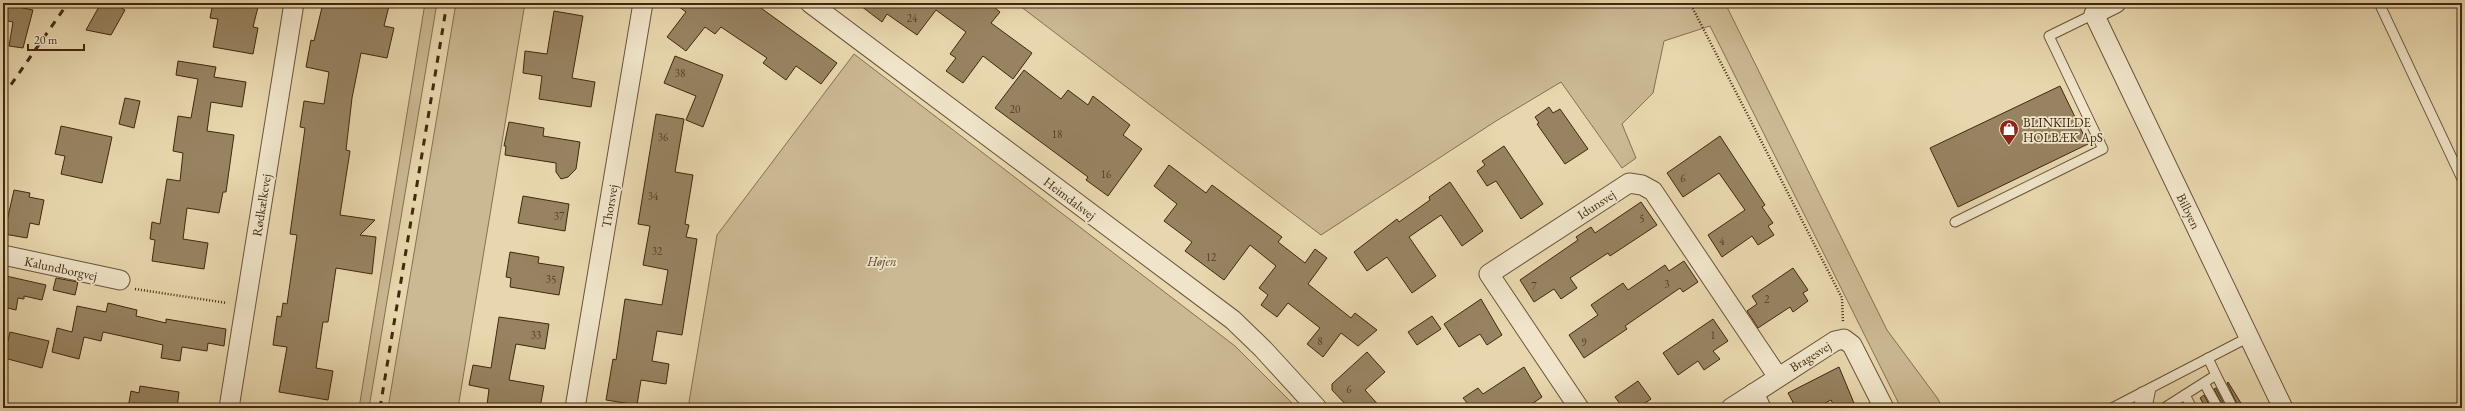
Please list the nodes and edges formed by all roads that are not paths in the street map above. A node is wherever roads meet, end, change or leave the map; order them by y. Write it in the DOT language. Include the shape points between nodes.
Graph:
graph roads {
  1 [pos="294,3"];
  2 [pos="644,3"];
  3 [pos="810,3"];
  4 [pos="2116,3"];
  5 [pos="2379,3"];
  6 [pos="2092,8"];
  7 [pos="2462,179"];
  8 [pos="1955,222"];
  9 [pos="3,255"];
  10 [pos="120,280"];
  11 [pos="2249,337"];
  12 [pos="2208,358"];
  13 [pos="2216,375"];
  14 [pos="1778,377"];
  15 [pos="2204,382"];
  16 [pos="2151,388"];
  17 [pos="2142,392"];
  18 [pos="2185,395"];
  19 [pos="2133,397"];
  20 [pos="1757,400"];
  21 [pos="2120,406"];
  22 [pos="229,408"];
  23 [pos="575,408"];
  24 [pos="1317,408"];
  25 [pos="1579,408"];
  26 [pos="1731,408"];
  27 [pos="1884,408"];
  28 [pos="2112,408"];
  29 [pos="2130,408"];
  30 [pos="2138,408"];
  31 [pos="2147,408"];
  32 [pos="2164,408"];
  33 [pos="2192,408"];
  34 [pos="2218,408"];
  35 [pos="2234,408"];
  36 [pos="2283,408"];
  1 -- 22 [label="street, Rødkælkevej"];
  2 -- 23 [label="street, Thorsvej"];
  3 -- 24 [label="street, Heimdalsvej" via="1233,320 1264,349"];
  4 -- 6 [label="street"];
  5 -- 7 [label="lane"];
  6 -- 8 [label="lane" via="2049,36 2103,149"];
  6 -- 11 [label="street, Bilbyen"];
  9 -- 10 [label="street, Kalundborgvej"];
  11 -- 12 [label="lane"];
  11 -- 36 [label="street, Bilbyen"];
  12 -- 13 [label="lane"];
  12 -- 16 [label="lane"];
  13 -- 15 [label="lane"];
  13 -- 35 [label="lane"];
  14 -- 20 [label="street, Bragesvej"];
  14 -- 25 [label="street, Idunsvej" via="1653,192 1642,185 1629,183 1489,274"];
  14 -- 27 [label="street, Bragesvej" via="1834,340 1844,339 1852,345"];
  15 -- 18 [label="lane"];
  15 -- 34 [label="lane"];
  16 -- 17 [label="lane"];
  16 -- 31 [label="lane"];
  17 -- 19 [label="lane"];
  17 -- 30 [label="lane"];
  18 -- 32 [label="lane"];
  18 -- 33 [label="lane"];
  19 -- 21 [label="lane"];
  19 -- 29 [label="lane"];
  20 -- 26 [label="street, Bragesvej"];
  21 -- 28 [label="lane"];
}
